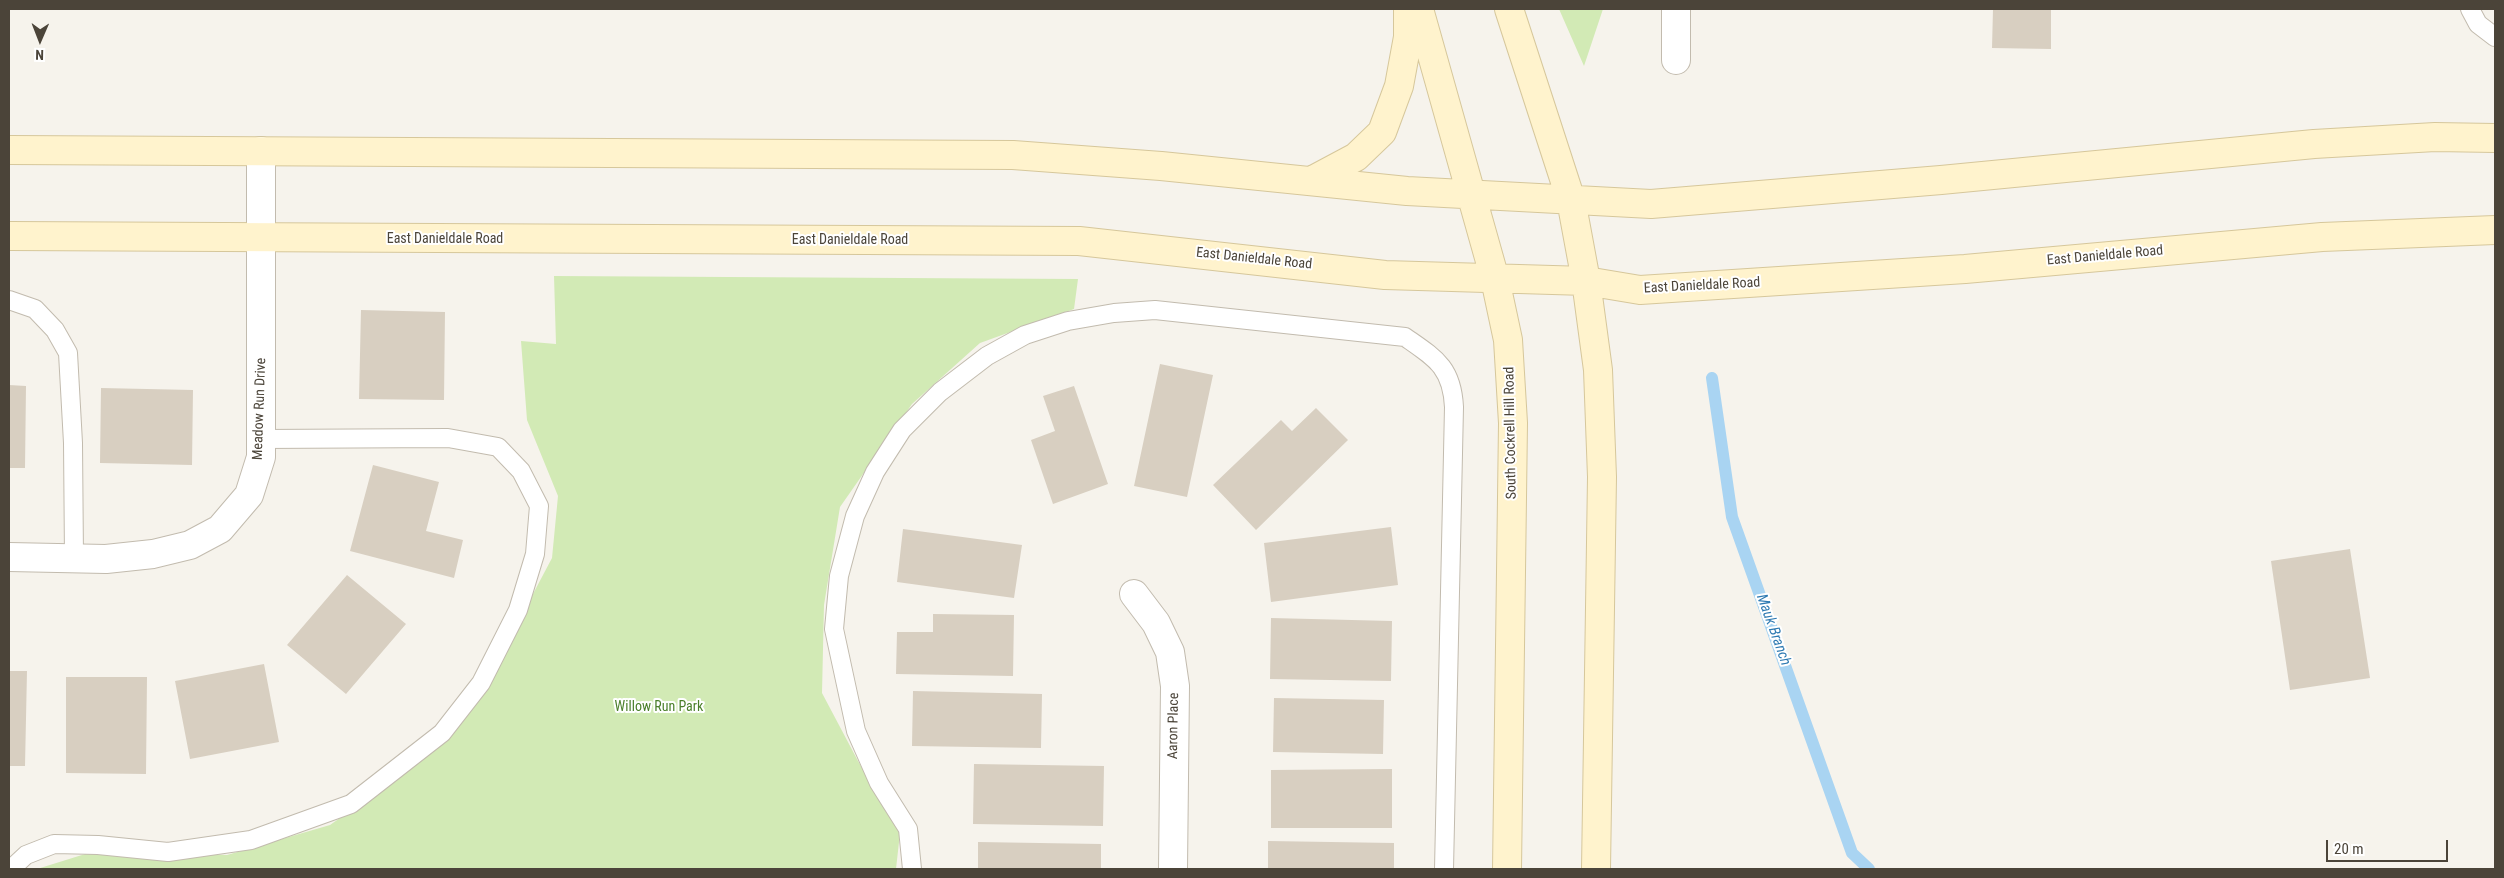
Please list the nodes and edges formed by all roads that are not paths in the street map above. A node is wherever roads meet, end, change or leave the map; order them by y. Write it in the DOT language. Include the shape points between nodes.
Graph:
graph roads {
  1 [pos="1408,9"];
  2 [pos="1419,9"];
  3 [pos="1509,9"];
  4 [pos="1676,9"];
  5 [pos="2470,9"];
  6 [pos="2495,37"];
  7 [pos="1676,60"];
  8 [pos="2495,138"];
  9 [pos="9,150"];
  10 [pos="261,151"];
  11 [pos="1312,181"];
  12 [pos="1472,194"];
  13 [pos="1571,200"];
  14 [pos="2495,230"];
  15 [pos="9,236"];
  16 [pos="262,237"];
  17 [pos="1495,279"];
  18 [pos="1586,281"];
  19 [pos="9,300"];
  20 [pos="261,439"];
  21 [pos="9,557"];
  22 [pos="74,558"];
  23 [pos="1134,594"];
  24 [pos="11,869"];
  25 [pos="912,869"];
  26 [pos="1173,869"];
  27 [pos="1444,869"];
  28 [pos="1507,869"];
  29 [pos="1596,869"];
  1 -- 11 [label="main road" via="1408,37 1399,86 1382,132 1356,157"];
  2 -- 12 [label="main road, South Cockrell Hill Road"];
  3 -- 13 [label="main road"];
  4 -- 7 [label="street"];
  5 -- 6 [label="lane" via="2478,24"];
  8 -- 13 [label="main road" via="2435,137 2314,144 1651,204"];
  9 -- 10 [label="main road"];
  10 -- 11 [label="main road" via="1013,155"];
  10 -- 16 [label="street, Meadow Run Drive"];
  11 -- 12 [label="main road"];
  12 -- 13 [label="main road"];
  12 -- 17 [label="main road, South Cockrell Hill Road"];
  13 -- 18 [label="main road"];
  14 -- 18 [label="main road, East Danieldale Road" via="2322,237 1732,285 1640,290"];
  15 -- 16 [label="main road, East Danieldale Road"];
  16 -- 17 [label="main road, East Danieldale Road" via="1079,241 1385,275"];
  16 -- 20 [label="street, Meadow Run Drive"];
  17 -- 18 [label="main road, East Danieldale Road"];
  17 -- 28 [label="main road, South Cockrell Hill Road" via="1508,340 1513,423"];
  18 -- 29 [label="main road" via="1598,370 1602,477"];
  19 -- 22 [label="lane" via="35,309 55,330 68,353"];
  20 -- 22 [label="street, Meadow Run Drive" via="261,457 249,495 220,529 190,546 153,554 106,559"];
  20 -- 24 [label="lane" via="448,438 498,447 521,471 539,506 535,554 518,610 481,683 442,733 351,804 251,840 168,852 54,844 26,855"];
  21 -- 22 [label="street, Meadow Run Drive"];
  23 -- 26 [label="street, Aaron Place" via="1156,623 1170,652 1175,686"];
  25 -- 27 [label="lane" via="908,829 879,783 856,731 834,629 839,576 855,516 875,472 902,430 940,392 987,356 1025,335 1068,320 1114,312 1155,310 1405,337 1435,357 1446,374 1453,390 1454,407"];
}
